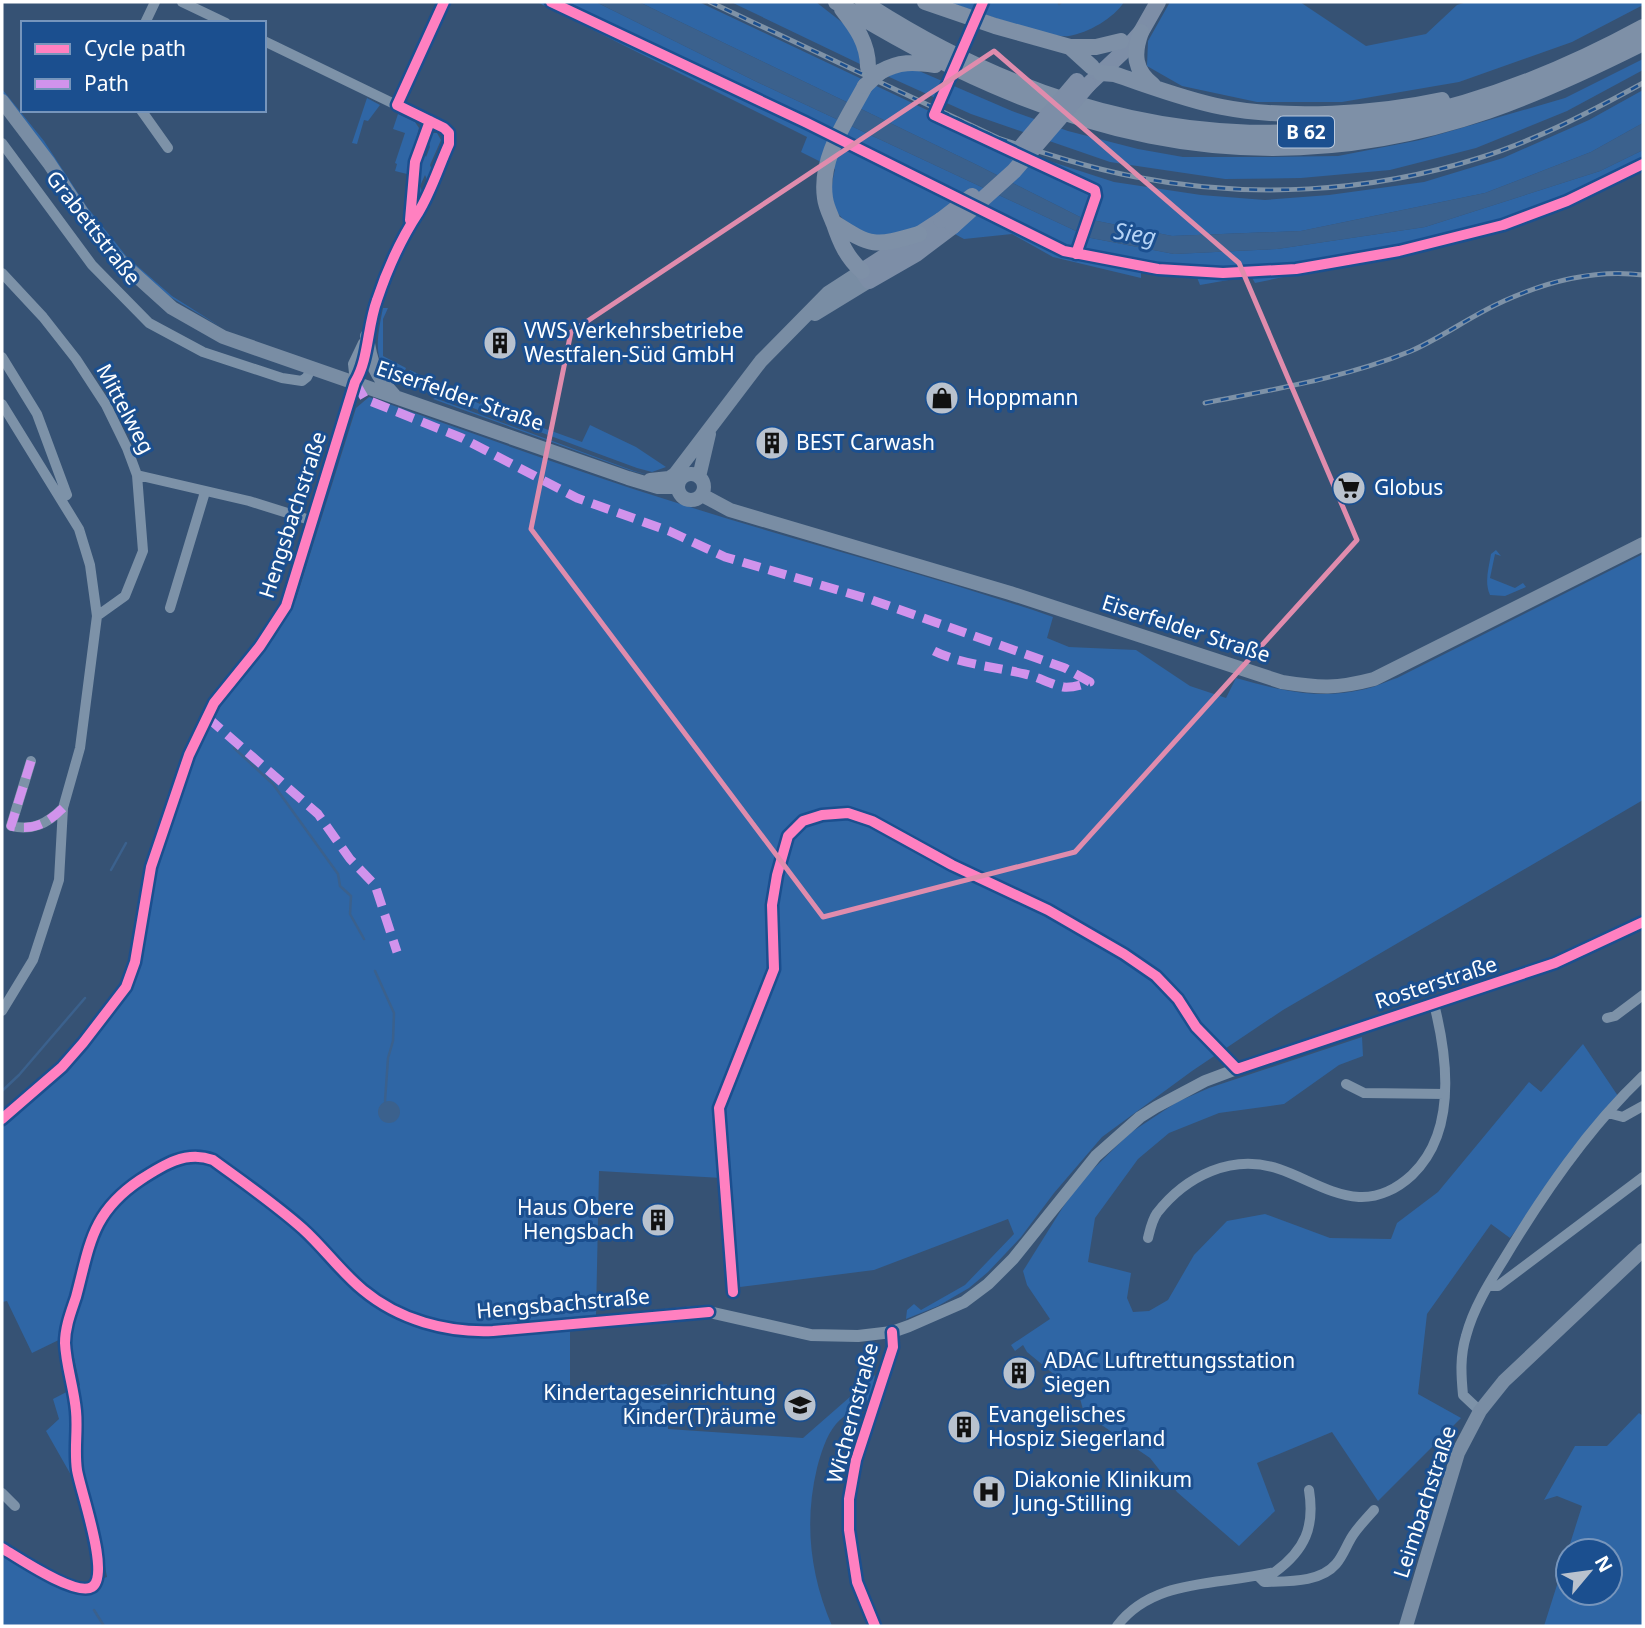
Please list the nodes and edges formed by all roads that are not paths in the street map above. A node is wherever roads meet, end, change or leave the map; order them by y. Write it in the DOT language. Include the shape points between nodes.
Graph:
graph roads {
  1 [pos="155,2"];
  2 [pos="182,2"];
  3 [pos="836,2"];
  4 [pos="863,2"];
  5 [pos="925,2"];
  6 [pos="1147,2"];
  7 [pos="1158,2"];
  8 [pos="146,21"];
  9 [pos="222,21"];
  10 [pos="1643,27"];
  11 [pos="1141,32"];
  12 [pos="1121,41"];
  13 [pos="266,42"];
  14 [pos="1643,43"];
  15 [pos="1070,47"];
  16 [pos="952,68"];
  17 [pos="874,69"];
  18 [pos="1096,70"];
  19 [pos="1541,75"];
  20 [pos="1158,89"];
  21 [pos="2,101"];
  22 [pos="142,112"];
  23 [pos="430,121"];
  24 [pos="2,143"];
  25 [pos="169,148"];
  26 [pos="833,222"];
  27 [pos="947,223"];
  28 [pos="409,224"];
  29 [pos="919,234"];
  30 [pos="2,273"];
  31 [pos="865,276"];
  32 [pos="367,337"];
  33 [pos="2,357"];
  34 [pos="312,367"];
  35 [pos="355,382"];
  36 [pos="395,396"];
  37 [pos="2,404"];
  38 [pos="710,428"];
  39 [pos="137,475"];
  40 [pos="695,475"];
  41 [pos="628,478"];
  42 [pos="677,488"];
  43 [pos="205,492"];
  44 [pos="702,495"];
  45 [pos="62,498"];
  46 [pos="313,521"];
  47 [pos="1643,544"];
  48 [pos="170,608"];
  49 [pos="97,615"];
  50 [pos="31,761"];
  51 [pos="63,808"];
  52 [pos="1643,922"];
  53 [pos="1643,995"];
  54 [pos="1434,1004"];
  55 [pos="2,1011"];
  56 [pos="1606,1018"];
  57 [pos="1643,1076"];
  58 [pos="1346,1084"];
  59 [pos="1445,1094"];
  60 [pos="1643,1106"];
  61 [pos="1608,1113"];
  62 [pos="2,1119"];
  63 [pos="1643,1177"];
  64 [pos="1148,1238"];
  65 [pos="1643,1250"];
  66 [pos="1488,1286"];
  67 [pos="891,1332"];
  68 [pos="1480,1411"];
  69 [pos="1309,1490"];
  70 [pos="2,1493"];
  71 [pos="15,1506"];
  72 [pos="1374,1510"];
  73 [pos="2,1548"];
  74 [pos="1258,1576"];
  75 [pos="875,1626"];
  76 [pos="1117,1626"];
  77 [pos="1406,1626"];
  1 -- 8 [label="street"];
  2 -- 9 [label="street"];
  3 -- 16 [label="highway, B 62"];
  3 -- 17 [label="highway, B 62" via="862,37"];
  4 -- 19 [label="highway, B 62" via="939,46 1027,87 1129,118 1198,130 1292,133 1382,124 1454,106"];
  5 -- 15 [label="highway, B 62"];
  6 -- 12 [label="main road"];
  7 -- 11 [label="main road"];
  10 -- 19 [label="highway, B 62"];
  11 -- 18 [label="main road"];
  11 -- 20 [label="highway" via="1135,60"];
  12 -- 15 [label="highway, B 62"];
  12 -- 18 [label="main road"];
  13 -- 23 [label="street"];
  14 -- 16 [label="highway, B 62" via="1546,89 1473,116 1361,142 1294,147 1198,144 1128,132 1033,103"];
  15 -- 18 [label="highway, B 62"];
  16 -- 17 [label="highway, B 62" via="912,62"];
  17 -- 26 [label="highway, B 62" via="829,158 825,200"];
  18 -- 20 [label="highway, B 62"];
  18 -- 27 [label="main road, bridge" via="1014,171"];
  19 -- 20 [label="highway, B 62" via="1435,101 1358,112 1246,111"];
  21 -- 34 [label="main road, Eiserfelder Straße" via="99,237 144,285 172,308 223,337"];
  22 -- 25 [label="street"];
  23 -- 28 [label="street" via="415,162"];
  23 -- 28 [label="street" via="446,130 450,141"];
  24 -- 34 [label="street, Grabettstraße" via="92,265 149,323 203,352 282,378 302,381"];
  26 -- 29 [label="highway" via="868,243 894,242"];
  26 -- 31 [label="highway, B 62" via="856,252"];
  27 -- 29 [label="main road"];
  27 -- 31 [label="main road" via="916,254"];
  28 -- 32 [label="street" via="376,300"];
  29 -- 31 [label="main road"];
  30 -- 39 [label="street, Mittelweg" via="76,359 106,405"];
  31 -- 38 [label="main road" via="828,293 761,361"];
  32 -- 35 [label="street" via="363,369"];
  32 -- 36 [label="main road" via="373,369"];
  33 -- 45 [label="street" via="37,414 67,495"];
  34 -- 35 [label="main road, Eiserfelder Straße"];
  35 -- 36 [label="main road, Eiserfelder Straße"];
  35 -- 46 [label="street, Hengsbachstraße"];
  36 -- 41 [label="main road, Eiserfelder Straße"];
  37 -- 45 [label="street"];
  38 -- 40 [label="main road"];
  38 -- 41 [label="main road" via="670,478"];
  39 -- 43 [label="street"];
  39 -- 49 [label="street, Mittelweg" via="144,551 125,596"];
  40 -- 42 [label="main road" via="682,477"];
  40 -- 44 [label="main road" via="703,483"];
  41 -- 42 [label="main road, Eiserfelder Straße"];
  42 -- 44 [label="main road, Eiserfelder Straße" via="685,500"];
  43 -- 46 [label="street"];
  43 -- 48 [label="street"];
  44 -- 47 [label="main road, Eiserfelder Straße" via="730,510 1010,593 1282,682 1321,688 1348,686 1393,671"];
  45 -- 49 [label="street" via="79,529 90,565"];
  46 -- 62 [label="street, Hengsbachstraße" via="286,606 214,703 189,755 151,866 135,962 126,987 62,1068"];
  49 -- 51 [label="street" via="80,748"];
  50 -- 51 [label="street" via="10,826 26,830"];
  51 -- 55 [label="street" via="56,891 33,960"];
  52 -- 54 [label="street, Rosterstraße" via="1555,964"];
  53 -- 56 [label="street"];
  54 -- 59 [label="street"];
  54 -- 67 [label="street, Rosterstraße" via="1226,1073 1156,1107 1096,1156 988,1284 964,1302"];
  57 -- 61 [label="street"];
  58 -- 59 [label="street" via="1364,1093"];
  59 -- 64 [label="street" via="1434,1147 1422,1166 1384,1193 1360,1197 1327,1190 1277,1168 1244,1162 1213,1169 1186,1184 1156,1215"];
  60 -- 61 [label="street" via="1623,1117"];
  61 -- 66 [label="street" via="1552,1184"];
  63 -- 66 [label="street" via="1498,1286"];
  65 -- 68 [label="main road, Leimbachstraße" via="1504,1381"];
  66 -- 68 [label="street" via="1466,1336 1460,1367 1463,1395"];
  67 -- 73 [label="street, Hengsbachstraße" via="811,1335 709,1312 493,1331 437,1327 400,1313 364,1291 301,1227 213,1160 181,1158 131,1186 102,1216 93,1233 66,1332 77,1414 77,1469 96,1546 97,1581 86,1589 53,1580"];
  67 -- 75 [label="street, Wichernstraße" via="892,1350 856,1460 849,1499 852,1556"];
  68 -- 77 [label="main road, Leimbachstraße" via="1458,1453"];
  69 -- 74 [label="street" via="1311,1524 1303,1544 1275,1572"];
  70 -- 71 [label="street"];
  72 -- 74 [label="street" via="1326,1572 1289,1581 1264,1582"];
  74 -- 76 [label="street" via="1166,1591 1130,1610"];
}
